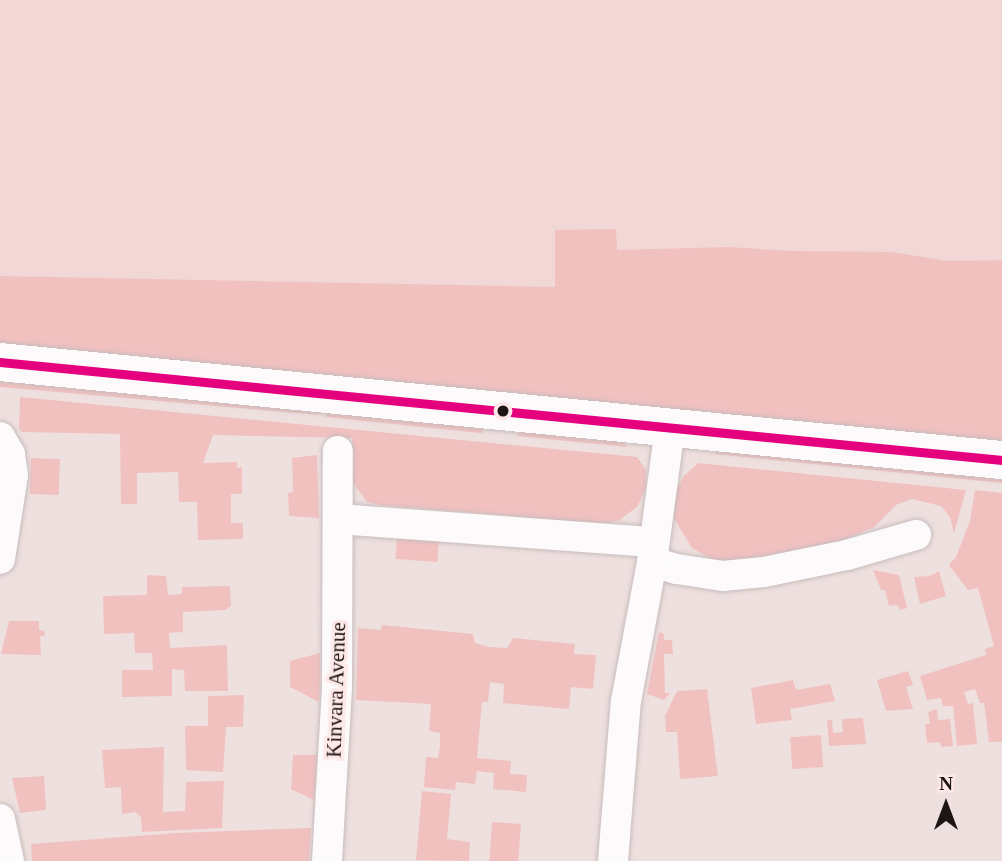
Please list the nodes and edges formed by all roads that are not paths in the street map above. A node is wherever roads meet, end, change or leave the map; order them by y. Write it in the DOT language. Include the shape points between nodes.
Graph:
graph roads {
  1 [pos="0,362"];
  2 [pos="670,427"];
  3 [pos="0,438"];
  4 [pos="338,451"];
  5 [pos="1002,460"];
  6 [pos="338,519"];
  7 [pos="916,536"];
  8 [pos="653,552"];
  9 [pos="0,559"];
  10 [pos="0,819"];
  11 [pos="9,861"];
  12 [pos="327,861"];
  13 [pos="613,861"];
  1 -- 2 [label="street"];
  2 -- 5 [label="street"];
  2 -- 8 [label="street"];
  3 -- 9 [label="street" via="10,454 13,475"];
  4 -- 6 [label="street, Kinvara Avenue"];
  6 -- 8 [label="street"];
  6 -- 12 [label="street, Kinvara Avenue" via="337,686"];
  7 -- 8 [label="street" via="847,555 723,576 677,569"];
  8 -- 13 [label="street" via="626,701"];
  10 -- 11 [label="street"];
}
